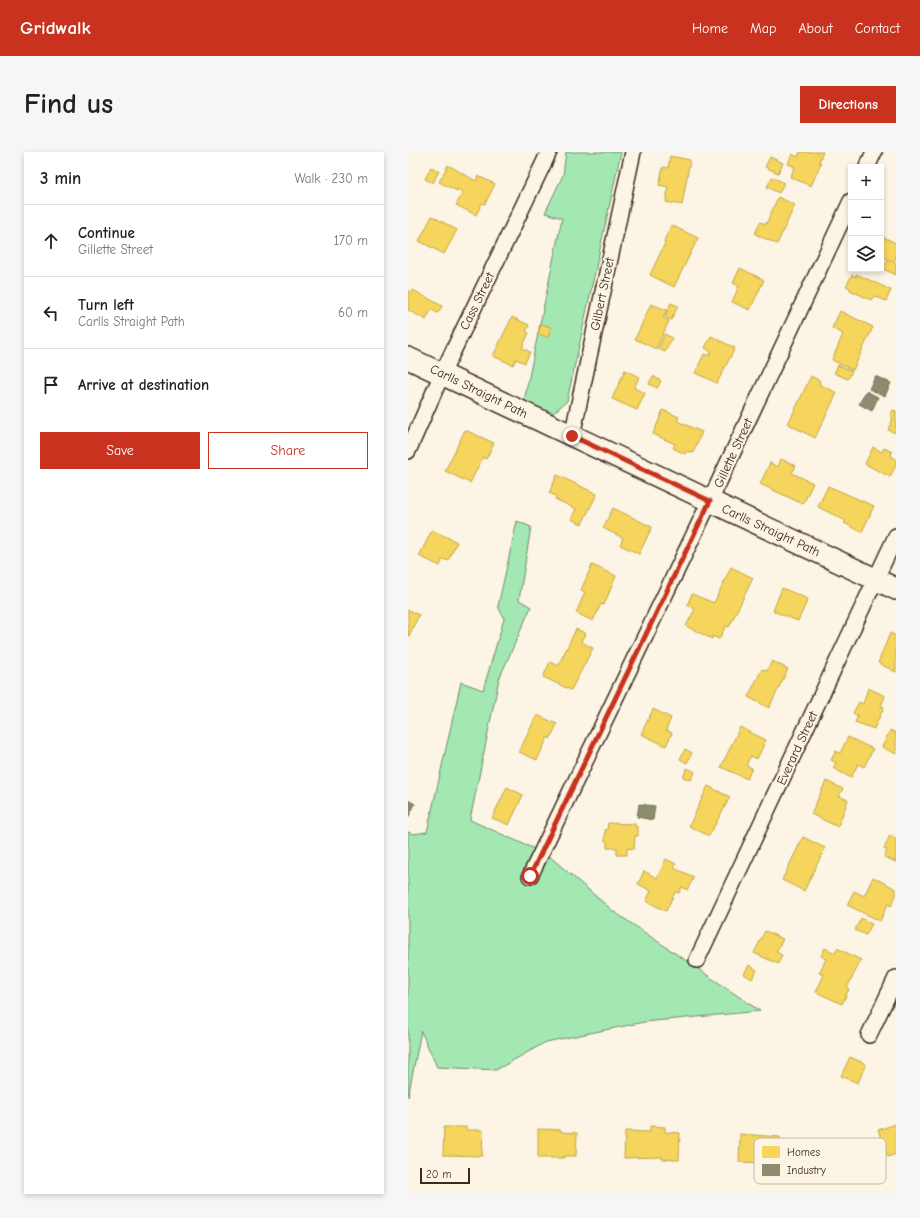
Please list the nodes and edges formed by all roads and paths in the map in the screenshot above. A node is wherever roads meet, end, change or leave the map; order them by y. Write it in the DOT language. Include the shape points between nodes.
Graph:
graph roads {
  1 [pos="549,152"];
  2 [pos="633,152"];
  3 [pos="874,152"];
  4 [pos="868,164"];
  5 [pos="848,207"];
  6 [pos="408,358"];
  7 [pos="442,374"];
  8 [pos="572,436"];
  9 [pos="408,451"];
  10 [pos="710,501"];
  11 [pos="896,536"];
  12 [pos="876,580"];
  13 [pos="896,589"];
  14 [pos="530,876"];
  15 [pos="697,960"];
  16 [pos="896,978"];
  17 [pos="869,1035"];
  1 -- 7 [label="street, Cass Street"];
  2 -- 8 [label="street, Gilbert Street"];
  3 -- 4 [label="street"];
  5 -- 10 [label="street, Gillette Street"];
  6 -- 7 [label="street, Carlls Straight Path"];
  7 -- 8 [label="street, Carlls Straight Path"];
  7 -- 9 [label="street, Cass Street"];
  8 -- 10 [label="street, Carlls Straight Path"];
  10 -- 12 [label="street, Carlls Straight Path"];
  10 -- 14 [label="street, Gillette Street"];
  11 -- 12 [label="street, Everard Street"];
  12 -- 13 [label="street, Carlls Straight Path"];
  12 -- 15 [label="street, Everard Street"];
  16 -- 17 [label="street"];
}
